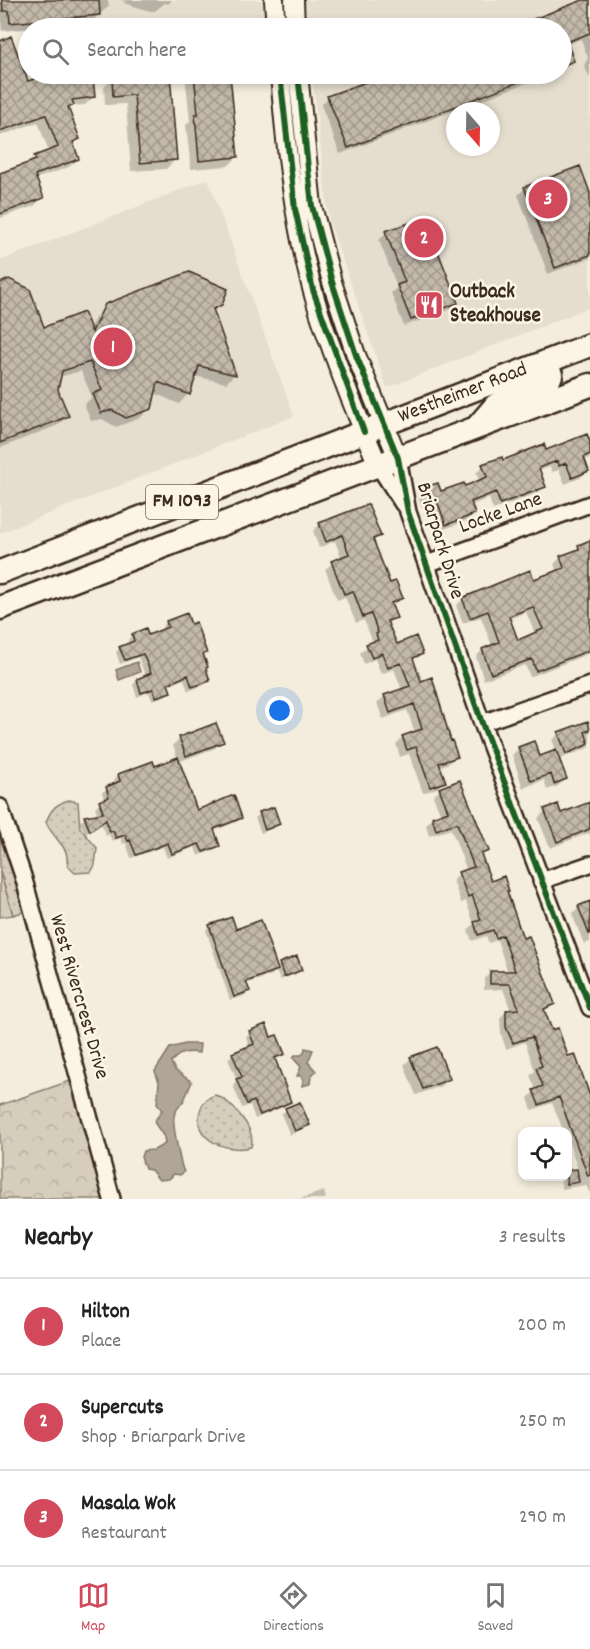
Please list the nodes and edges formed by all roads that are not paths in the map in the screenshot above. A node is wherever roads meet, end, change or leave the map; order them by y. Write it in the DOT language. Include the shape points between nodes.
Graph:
graph roads {
  1 [pos="274,0"];
  2 [pos="294,0"];
  3 [pos="275,18"];
  4 [pos="295,18"];
  5 [pos="282,84"];
  6 [pos="298,84"];
  7 [pos="303,208"];
  8 [pos="590,345"];
  9 [pos="546,362"];
  10 [pos="590,385"];
  11 [pos="374,428"];
  12 [pos="475,429"];
  13 [pos="388,462"];
  14 [pos="590,504"];
  15 [pos="427,564"];
  16 [pos="0,572"];
  17 [pos="0,608"];
  18 [pos="590,685"];
  19 [pos="482,723"];
  20 [pos="0,807"];
  21 [pos="590,864"];
  22 [pos="541,881"];
  23 [pos="590,1008"];
  24 [pos="112,1199"];
  1 -- 3 [label="street"];
  2 -- 4 [label="street"];
  5 -- 7 [label="street, Briarpark Drive"];
  6 -- 7 [label="street, Briarpark Drive"];
  7 -- 11 [label="street, Briarpark Drive" via="356,355"];
  8 -- 9 [label="main road, Westheimer Road / FM 1093"];
  9 -- 11 [label="main road, Westheimer Road / FM 1093"];
  9 -- 12 [label="main road" via="551,375 548,383 496,405"];
  10 -- 12 [label="main road, Westheimer Road / FM 1093"];
  11 -- 13 [label="street, Briarpark Drive"];
  11 -- 16 [label="main road, Westheimer Road / FM 1093"];
  12 -- 13 [label="main road, Westheimer Road / FM 1093"];
  13 -- 15 [label="street, Briarpark Drive"];
  13 -- 17 [label="main road, Westheimer Road / FM 1093"];
  14 -- 15 [label="street, Locke Lane"];
  15 -- 19 [label="street, Briarpark Drive"];
  18 -- 19 [label="street"];
  19 -- 22 [label="street, Briarpark Drive"];
  20 -- 24 [label="street, West Rivercrest Drive"];
  21 -- 22 [label="street"];
  22 -- 23 [label="street, Briarpark Drive"];
}
